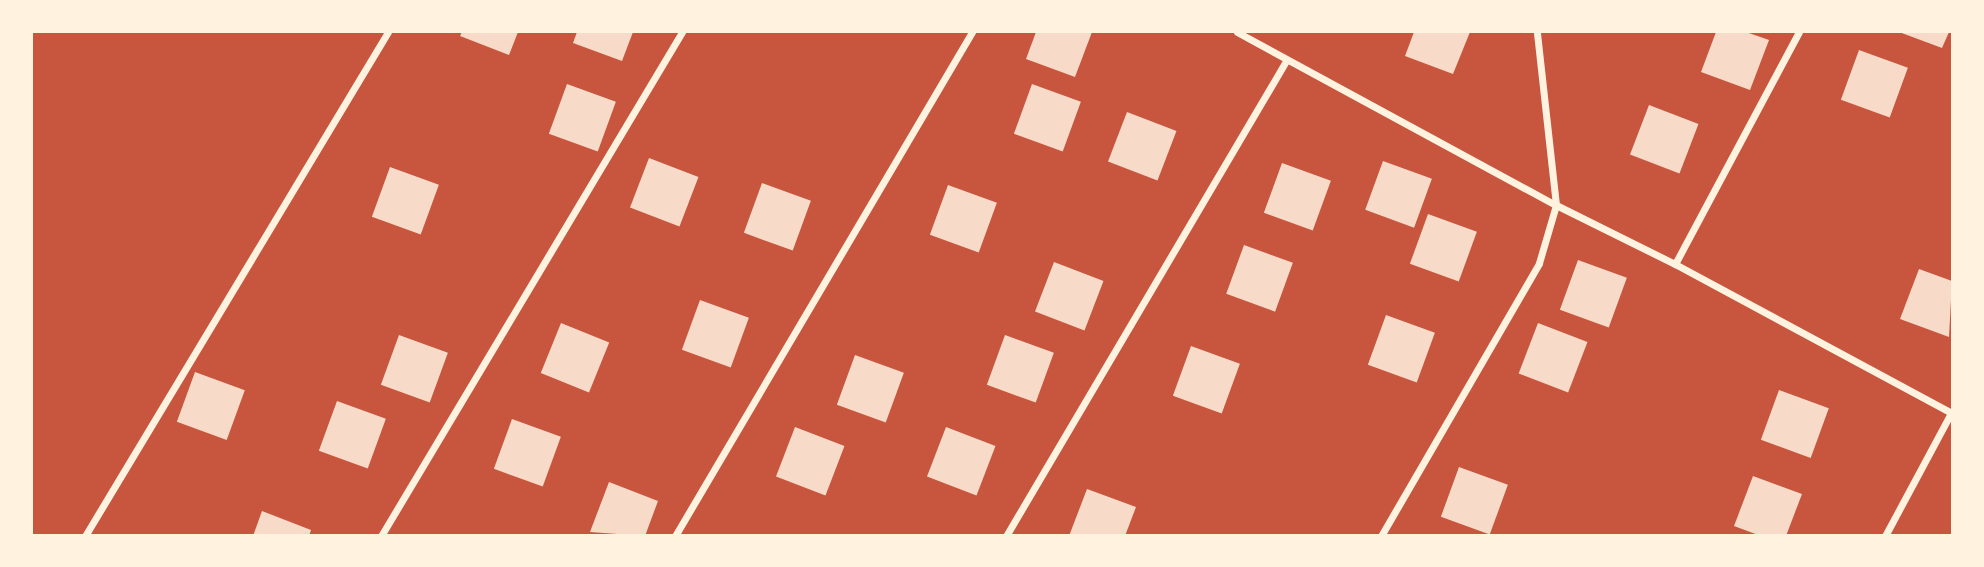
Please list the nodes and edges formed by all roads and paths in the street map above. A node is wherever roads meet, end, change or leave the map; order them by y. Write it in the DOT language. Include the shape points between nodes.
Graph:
graph roads {
  1 [pos="388,32"];
  2 [pos="682,32"];
  3 [pos="972,32"];
  4 [pos="1237,32"];
  5 [pos="1537,32"];
  6 [pos="1799,32"];
  7 [pos="1286,61"];
  8 [pos="1556,205"];
  9 [pos="1675,264"];
  10 [pos="1952,413"];
  11 [pos="85,536"];
  12 [pos="381,536"];
  13 [pos="675,536"];
  14 [pos="1006,536"];
  15 [pos="1381,536"];
  16 [pos="1885,536"];
  1 -- 11 [label="street"];
  2 -- 12 [label="street"];
  3 -- 13 [label="street"];
  4 -- 7 [label="street"];
  5 -- 8 [label="street"];
  6 -- 9 [label="street"];
  7 -- 8 [label="street"];
  7 -- 14 [label="street"];
  8 -- 9 [label="street"];
  8 -- 15 [label="street" via="1539,262"];
  9 -- 10 [label="street"];
  10 -- 16 [label="street"];
}
